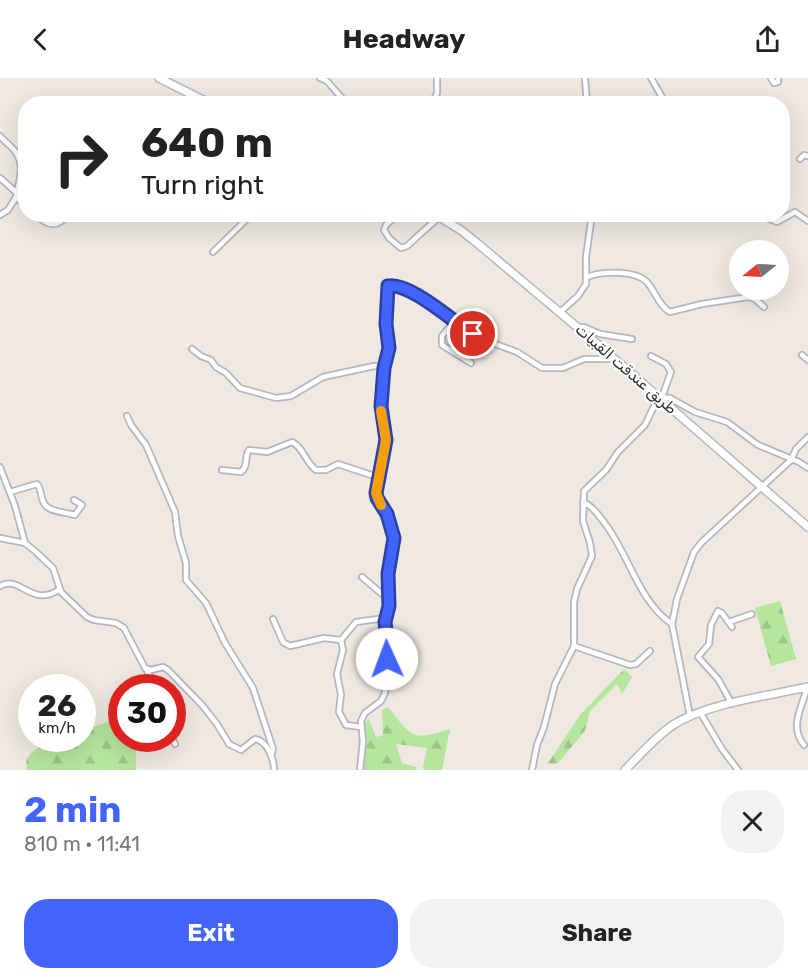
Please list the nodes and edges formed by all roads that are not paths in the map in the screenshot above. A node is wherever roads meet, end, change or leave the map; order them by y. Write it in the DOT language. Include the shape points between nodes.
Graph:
graph roads {
  1 [pos="159,78"];
  2 [pos="320,78"];
  3 [pos="437,78"];
  4 [pos="585,78"];
  5 [pos="651,78"];
  6 [pos="771,78"];
  7 [pos="778,78"];
  8 [pos="326,80"];
  9 [pos="195,96"];
  10 [pos="340,96"];
  11 [pos="436,96"];
  12 [pos="586,96"];
  13 [pos="661,96"];
  14 [pos="0,136"];
  15 [pos="808,156"];
  16 [pos="18,158"];
  17 [pos="800,159"];
  18 [pos="0,178"];
  19 [pos="18,183"];
  20 [pos="16,195"];
  21 [pos="0,215"];
  22 [pos="790,215"];
  23 [pos="808,220"];
  24 [pos="44,222"];
  25 [pos="61,222"];
  26 [pos="244,222"];
  27 [pos="389,222"];
  28 [pos="434,222"];
  29 [pos="449,222"];
  30 [pos="591,222"];
  31 [pos="213,252"];
  32 [pos="587,277"];
  33 [pos="764,307"];
  34 [pos="560,313"];
  35 [pos="454,322"];
  36 [pos="577,328"];
  37 [pos="632,339"];
  38 [pos="192,349"];
  39 [pos="802,354"];
  40 [pos="651,356"];
  41 [pos="615,359"];
  42 [pos="808,360"];
  43 [pos="471,363"];
  44 [pos="384,368"];
  45 [pos="658,396"];
  46 [pos="127,416"];
  47 [pos="808,437"];
  48 [pos="791,460"];
  49 [pos="0,468"];
  50 [pos="808,468"];
  51 [pos="222,470"];
  52 [pos="380,478"];
  53 [pos="761,487"];
  54 [pos="10,492"];
  55 [pos="74,500"];
  56 [pos="583,502"];
  57 [pos="808,527"];
  58 [pos="0,538"];
  59 [pos="25,543"];
  60 [pos="362,577"];
  61 [pos="0,586"];
  62 [pos="60,589"];
  63 [pos="390,601"];
  64 [pos="752,614"];
  65 [pos="386,618"];
  66 [pos="273,619"];
  67 [pos="729,622"];
  68 [pos="672,624"];
  69 [pos="732,627"];
  70 [pos="341,640"];
  71 [pos="574,646"];
  72 [pos="650,651"];
  73 [pos="146,669"];
  74 [pos="149,674"];
  75 [pos="807,687"];
  76 [pos="732,704"];
  77 [pos="700,712"];
  78 [pos="690,716"];
  79 [pos="361,727"];
  80 [pos="804,745"];
  81 [pos="271,756"];
  82 [pos="274,770"];
  83 [pos="360,770"];
  84 [pos="532,770"];
  85 [pos="625,770"];
  86 [pos="738,770"];
  1 -- 9 [label="main road"];
  2 -- 8 [label="street"];
  3 -- 11 [label="street"];
  4 -- 12 [label="street"];
  5 -- 13 [label="street"];
  6 -- 7 [label="street" via="774,83"];
  8 -- 10 [label="street"];
  14 -- 16 [label="street"];
  15 -- 17 [label="street"];
  18 -- 20 [label="street"];
  19 -- 20 [label="street"];
  20 -- 21 [label="street" via="8,210"];
  22 -- 23 [label="street" via="796,212"];
  24 -- 25 [label="street"];
  26 -- 31 [label="street"];
  27 -- 28 [label="street" via="384,230 401,248"];
  29 -- 34 [label="main road, طريق عندقت القبيات"];
  30 -- 32 [label="street"];
  32 -- 33 [label="street" via="609,272 639,277 670,312 748,297"];
  32 -- 34 [label="street" via="582,290"];
  34 -- 36 [label="main road, طريق عندقت القبيات"];
  35 -- 41 [label="street" via="518,352 542,368 562,368 584,359"];
  35 -- 43 [label="street" via="442,336 442,345"];
  35 -- 44 [label="street" via="411,292 388,285 389,348"];
  36 -- 37 [label="street"];
  36 -- 41 [label="main road, طريق عندقت القبيات"];
  38 -- 44 [label="street" via="211,360 240,388 276,398 291,396 323,377 374,366"];
  39 -- 42 [label="street"];
  40 -- 45 [label="street" via="666,364 671,372"];
  41 -- 45 [label="main road, طريق عندقت القبيات"];
  44 -- 52 [label="street" via="381,408 386,440"];
  45 -- 48 [label="street" via="727,422 758,445"];
  45 -- 53 [label="main road, طريق عندقت القبيات"];
  45 -- 56 [label="street" via="645,425 586,488"];
  46 -- 81 [label="street" via="146,445 175,512 186,580 206,603 253,688 273,749"];
  47 -- 48 [label="street"];
  48 -- 50 [label="street"];
  48 -- 53 [label="street"];
  49 -- 54 [label="street"];
  51 -- 52 [label="street" via="241,472 249,450 267,452 292,442 316,470 338,464"];
  52 -- 63 [label="street" via="376,496 387,514 394,538 388,574"];
  53 -- 57 [label="main road, طريق عندقت القبيات"];
  53 -- 68 [label="street" via="694,552 676,599"];
  54 -- 55 [label="street" via="37,484 45,506 75,515 82,506"];
  54 -- 59 [label="street"];
  56 -- 68 [label="street" via="613,533 647,598"];
  56 -- 71 [label="street" via="583,521 592,556 574,602"];
  58 -- 59 [label="street"];
  59 -- 62 [label="street" via="53,568"];
  60 -- 63 [label="street"];
  61 -- 62 [label="street" via="11,583 41,595"];
  62 -- 73 [label="street" via="87,617 124,628"];
  63 -- 65 [label="street"];
  64 -- 67 [label="street"];
  65 -- 70 [label="street" via="356,622"];
  65 -- 79 [label="street" via="385,693 365,713"];
  66 -- 70 [label="street" via="288,646 324,638"];
  67 -- 69 [label="street"];
  67 -- 76 [label="street" via="721,611 716,612 709,644 698,657 718,679"];
  68 -- 78 [label="street"];
  70 -- 79 [label="street" via="337,674 339,712 346,725"];
  71 -- 72 [label="street" via="630,665"];
  71 -- 84 [label="street" via="556,680"];
  73 -- 74 [label="street"];
  73 -- 81 [label="street" via="168,670 202,705 233,748 241,750 258,738"];
  75 -- 76 [label="main road"];
  75 -- 80 [label="street" via="796,726"];
  76 -- 77 [label="main road"];
  77 -- 78 [label="main road"];
  77 -- 86 [label="street"];
  78 -- 85 [label="main road" via="656,739"];
  79 -- 83 [label="street"];
  81 -- 82 [label="street"];
}
